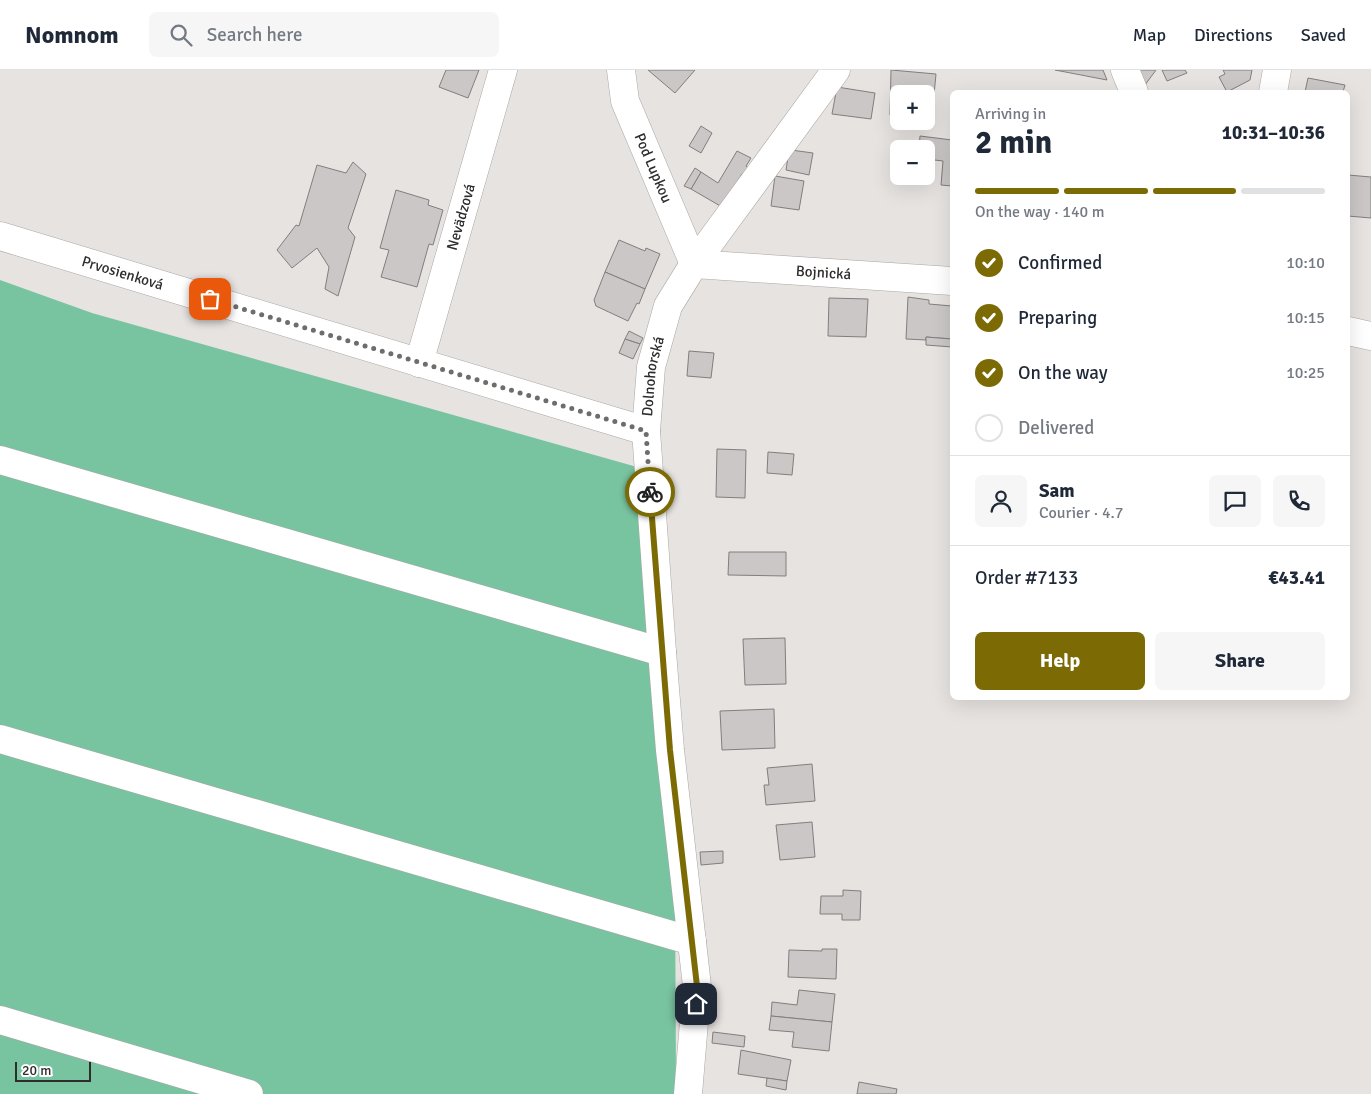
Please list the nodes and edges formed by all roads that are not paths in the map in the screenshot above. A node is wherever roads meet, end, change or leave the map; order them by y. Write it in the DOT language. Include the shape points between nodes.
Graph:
graph roads {
  1 [pos="503,70"];
  2 [pos="621,70"];
  3 [pos="836,70"];
  4 [pos="1125,70"];
  5 [pos="1277,70"];
  6 [pos="1133,90"];
  7 [pos="1273,90"];
  8 [pos="0,236"];
  9 [pos="694,264"];
  10 [pos="950,282"];
  11 [pos="1350,331"];
  12 [pos="1371,336"];
  13 [pos="419,363"];
  14 [pos="646,431"];
  15 [pos="0,460"];
  16 [pos="662,652"];
  17 [pos="0,739"];
  18 [pos="692,941"];
  19 [pos="0,1020"];
  20 [pos="249,1094"];
  21 [pos="688,1094"];
  1 -- 13 [label="street, Nevädzová"];
  2 -- 9 [label="street, Pod Lupkou" via="625,101"];
  3 -- 9 [label="street, Dolnohorská"];
  4 -- 6 [label="street"];
  5 -- 7 [label="street"];
  8 -- 13 [label="street, Prvosienková"];
  9 -- 10 [label="street, Bojnická"];
  9 -- 14 [label="street, Dolnohorská" via="668,306 650,367"];
  11 -- 12 [label="street"];
  13 -- 14 [label="street, Prvosienková"];
  14 -- 16 [label="street, Dolnohorská"];
  15 -- 16 [label="street"];
  16 -- 18 [label="street, Dolnohorská"];
  17 -- 18 [label="street"];
  18 -- 21 [label="street, Dolnohorská" via="697,986"];
  19 -- 20 [label="street"];
}
